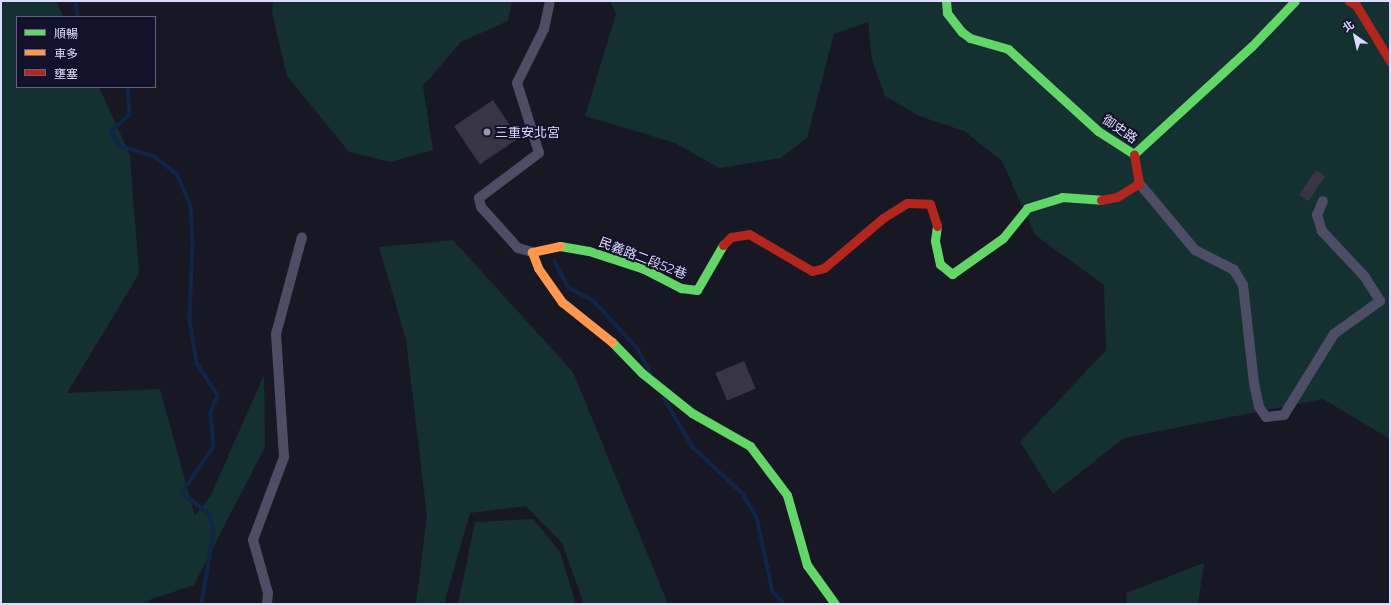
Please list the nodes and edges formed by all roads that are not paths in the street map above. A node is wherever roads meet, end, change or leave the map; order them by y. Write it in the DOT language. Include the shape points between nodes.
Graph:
graph roads {
  1 [pos="550,1"];
  2 [pos="946,1"];
  3 [pos="1295,1"];
  4 [pos="1349,1"];
  5 [pos="1390,61"];
  6 [pos="1134,154"];
  7 [pos="1139,183"];
  8 [pos="1323,201"];
  9 [pos="302,237"];
  10 [pos="532,252"];
  11 [pos="267,604"];
  12 [pos="835,604"];
  1 -- 10 [label="street" via="544,29 517,83 539,153 480,198 482,207 518,248"];
  2 -- 6 [label="street, 御史路" via="947,13 962,32 970,38 1008,49 1098,132"];
  3 -- 6 [label="street, 御史路" via="1252,46"];
  4 -- 5 [label="street" via="1356,5"];
  6 -- 7 [label="street"];
  7 -- 8 [label="street" via="1194,250 1234,270 1243,285 1254,383 1259,407 1266,417 1284,415 1334,334 1380,301 1365,277 1322,231 1317,215"];
  7 -- 10 [label="street, 民義路二段52巷" via="1117,197 1098,200 1062,197 1027,208 1004,238 952,274 940,264 935,241 939,231 930,204 907,203 882,218 824,268 812,271 749,234 731,237 716,252 697,290 681,288 644,269 589,251 557,246"];
  9 -- 11 [label="street" via="276,334 284,457 253,540 268,593"];
  10 -- 12 [label="street" via="538,268 562,302 603,332 642,373 692,413 750,446 787,495 807,565"];
}
